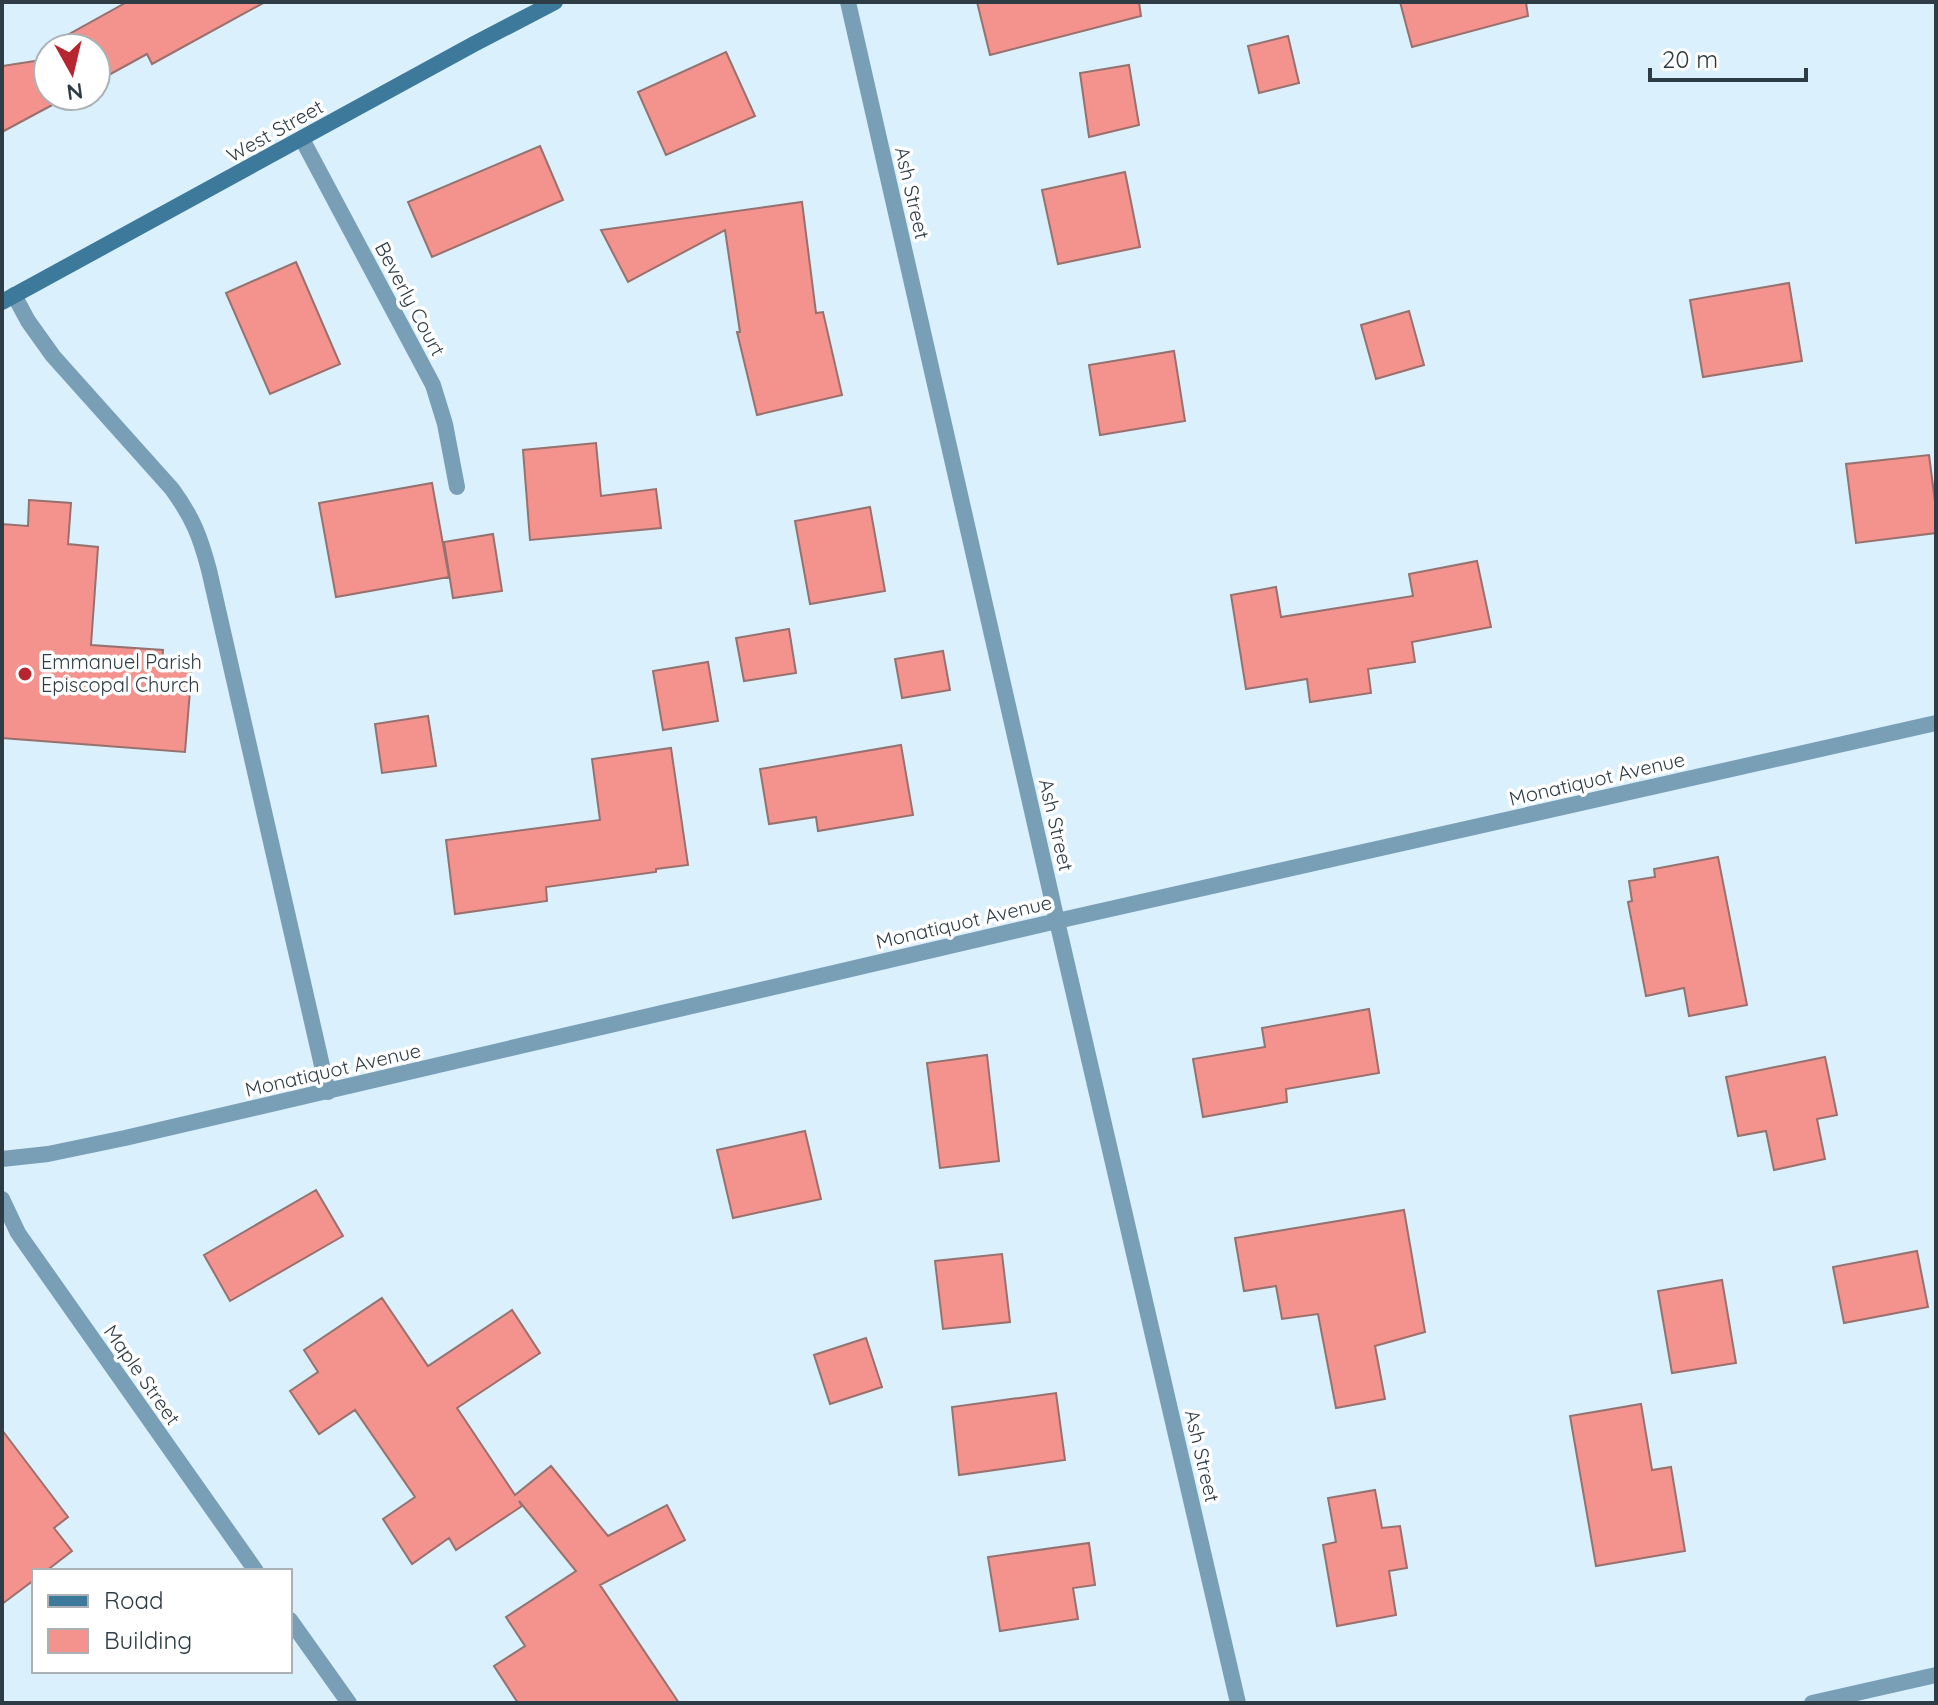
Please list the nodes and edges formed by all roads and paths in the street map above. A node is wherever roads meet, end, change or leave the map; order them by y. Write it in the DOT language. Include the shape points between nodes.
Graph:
graph roads {
  1 [pos="555,2"];
  2 [pos="848,2"];
  3 [pos="302,139"];
  4 [pos="6,298"];
  5 [pos="457,487"];
  6 [pos="1936,723"];
  7 [pos="1057,921"];
  8 [pos="328,1092"];
  9 [pos="2,1159"];
  10 [pos="2,1199"];
  11 [pos="255,1569"];
  12 [pos="292,1623"];
  13 [pos="1936,1675"];
  14 [pos="1868,1697"];
  15 [pos="349,1703"];
  16 [pos="1238,1703"];
  17 [pos="1812,1703"];
  1 -- 3 [label="street, West Street"];
  2 -- 7 [label="street, Ash Street"];
  3 -- 4 [label="street, West Street"];
  3 -- 5 [label="street, Beverly Court" via="433,385"];
  4 -- 8 [label="street" via="172,489 200,538"];
  6 -- 7 [label="street, Monatiquot Avenue"];
  7 -- 8 [label="street, Monatiquot Avenue"];
  7 -- 16 [label="street, Ash Street"];
  8 -- 9 [label="street, Monatiquot Avenue" via="73,1150"];
  10 -- 11 [label="street, Maple Street" via="18,1233"];
  12 -- 15 [label="street"];
  13 -- 14 [label="street"];
  14 -- 17 [label="street"];
}
